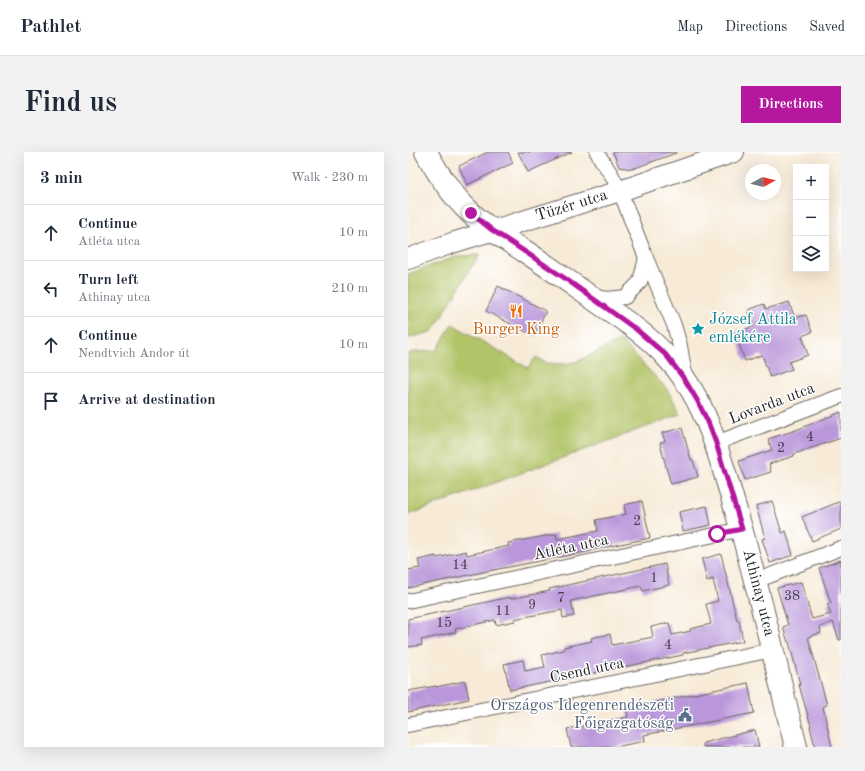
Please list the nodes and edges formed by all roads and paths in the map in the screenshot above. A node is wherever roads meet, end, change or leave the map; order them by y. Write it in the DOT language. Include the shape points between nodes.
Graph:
graph roads {
  1 [pos="426,152"];
  2 [pos="597,152"];
  3 [pos="734,152"];
  4 [pos="620,191"];
  5 [pos="492,230"];
  6 [pos="646,258"];
  7 [pos="408,259"];
  8 [pos="591,297"];
  9 [pos="685,380"];
  10 [pos="841,396"];
  11 [pos="716,443"];
  12 [pos="742,529"];
  13 [pos="841,548"];
  14 [pos="756,581"];
  15 [pos="408,601"];
  16 [pos="772,650"];
  17 [pos="408,725"];
  18 [pos="796,747"];
  1 -- 5 [label="main road, Athinay utca" via="450,190 471,213"];
  2 -- 4 [label="street"];
  3 -- 4 [label="street, Tüzér utca"];
  4 -- 5 [label="street, Tüzér utca"];
  4 -- 6 [label="street"];
  5 -- 7 [label="street, Tüzér utca"];
  5 -- 8 [label="main road, Athinay utca"];
  6 -- 8 [label="street" via="640,282 625,297"];
  6 -- 9 [label="street" via="674,325"];
  8 -- 9 [label="main road, Athinay utca" via="650,340 666,355"];
  9 -- 11 [label="main road, Athinay utca" via="708,422"];
  10 -- 11 [label="street, Lovarda utca"];
  11 -- 12 [label="main road, Athinay utca"];
  12 -- 14 [label="main road, Athinay utca"];
  12 -- 15 [label="street, Atléta utca"];
  13 -- 14 [label="street"];
  14 -- 16 [label="main road, Athinay utca"];
  16 -- 17 [label="street, Csend utca"];
  16 -- 18 [label="main road, Athinay utca"];
}
